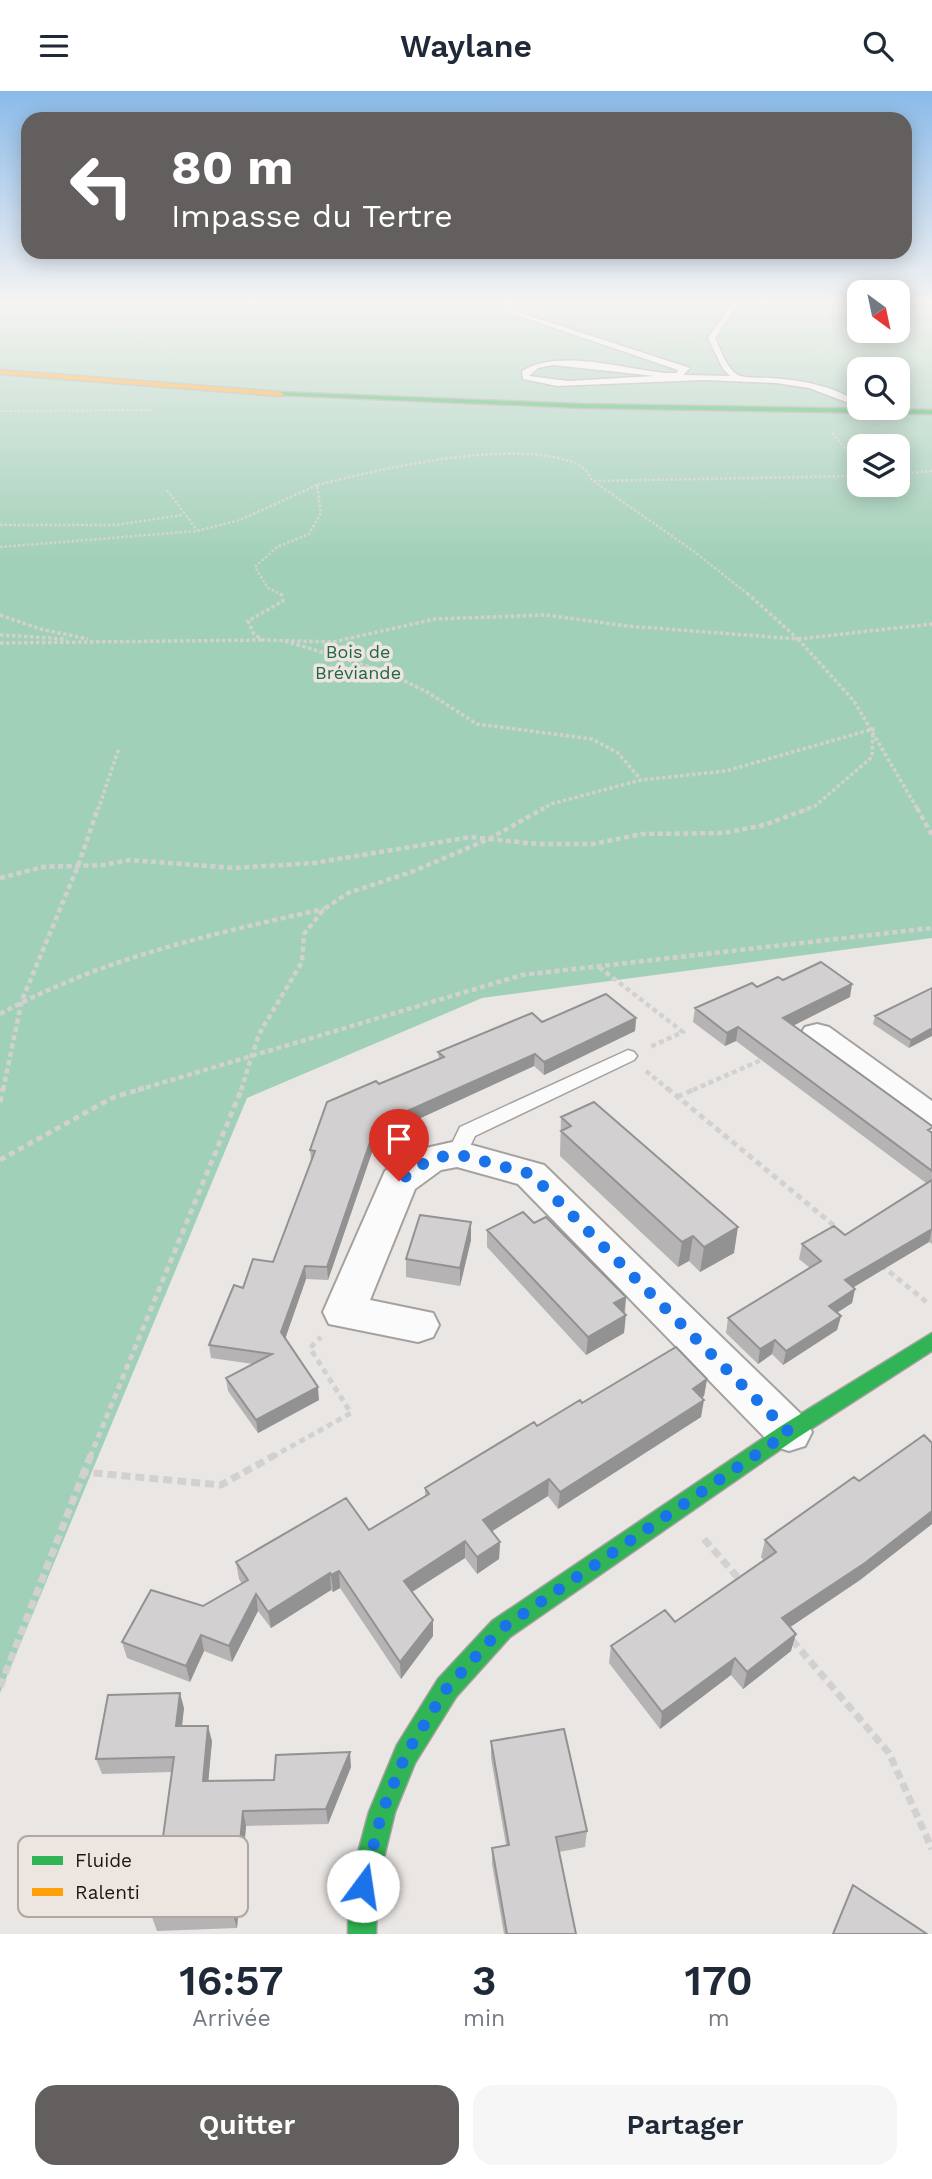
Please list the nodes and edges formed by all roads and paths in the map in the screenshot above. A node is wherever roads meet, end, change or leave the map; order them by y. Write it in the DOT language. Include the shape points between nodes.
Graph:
graph roads {
  1 [pos="78,389"];
  2 [pos="194,389"];
  3 [pos="819,389"];
  4 [pos="821,389"];
  5 [pos="828,390"];
  6 [pos="847,402"];
  7 [pos="155,410"];
  8 [pos="0,411"];
  9 [pos="847,412"];
  10 [pos="910,412"];
  11 [pos="932,412"];
  12 [pos="847,415"];
  13 [pos="910,419"];
  14 [pos="822,420"];
  15 [pos="932,422"];
  16 [pos="847,450"];
  17 [pos="932,471"];
  18 [pos="910,473"];
  19 [pos="847,476"];
  20 [pos="593,481"];
  21 [pos="317,485"];
  22 [pos="167,490"];
  23 [pos="183,515"];
  24 [pos="0,525"];
  25 [pos="197,531"];
  26 [pos="0,547"];
  27 [pos="0,615"];
  28 [pos="932,624"];
  29 [pos="0,635"];
  30 [pos="799,639"];
  31 [pos="263,640"];
  32 [pos="280,640"];
  33 [pos="99,641"];
  34 [pos="0,643"];
  35 [pos="873,729"];
  36 [pos="119,748"];
  37 [pos="641,780"];
  38 [pos="932,835"];
  39 [pos="489,839"];
  40 [pos="78,866"];
  41 [pos="0,878"];
  42 [pos="324,909"];
  43 [pos="932,928"];
  44 [pos="597,966"];
  45 [pos="22,1000"];
  46 [pos="0,1014"];
  47 [pos="817,1035"];
  48 [pos="253,1055"];
  49 [pos="628,1056"];
  50 [pos="677,1097"];
  51 [pos="0,1102"];
  52 [pos="927,1108"];
  53 [pos="457,1154"];
  54 [pos="0,1160"];
  55 [pos="847,1237"];
  56 [pos="879,1263"];
  57 [pos="932,1306"];
  58 [pos="344,1312"];
  59 [pos="418,1325"];
  60 [pos="932,1341"];
  61 [pos="789,1432"];
  62 [pos="84,1472"];
  63 [pos="678,1509"];
  64 [pos="749,1590"];
  65 [pos="784,1631"];
  66 [pos="0,1687"];
  67 [pos="932,1849"];
  68 [pos="362,1934"];
  1 -- 14 [label="main road" via="391,410"];
  2 -- 9 [label="main road" via="364,399"];
  3 -- 5 [label="lane"];
  4 -- 5 [label="lane"];
  5 -- 6 [label="lane"];
  7 -- 8 [label="path"];
  10 -- 11 [label="main road"];
  12 -- 14 [label="main road"];
  13 -- 15 [label="main road"];
  14 -- 16 [label="path"];
  17 -- 18 [label="path"];
  19 -- 20 [label="path"];
  20 -- 21 [label="path" via="582,466 521,454 389,468"];
  20 -- 30 [label="path" via="693,548"];
  21 -- 25 [label="path" via="240,520"];
  21 -- 31 [label="path" via="321,513 309,534 277,547 255,567 268,588 281,592 283,601 248,621"];
  22 -- 23 [label="path"];
  23 -- 24 [label="path" via="64,526"];
  23 -- 25 [label="path"];
  25 -- 26 [label="path"];
  27 -- 33 [label="path"];
  28 -- 30 [label="path"];
  29 -- 33 [label="path"];
  30 -- 32 [label="path" via="546,615 435,619 333,642"];
  30 -- 35 [label="path"];
  31 -- 32 [label="path"];
  31 -- 33 [label="path"];
  32 -- 37 [label="path" via="384,671 477,724 592,739 618,753"];
  33 -- 34 [label="path"];
  35 -- 37 [label="path" via="726,771"];
  35 -- 38 [label="path"];
  35 -- 39 [label="path" via="872,757 841,786 815,806 765,825 724,833 642,834 593,844"];
  36 -- 40 [label="path"];
  37 -- 39 [label="path" via="551,804"];
  39 -- 40 [label="path" via="471,837 314,863 234,868 129,860"];
  39 -- 42 [label="path" via="348,893"];
  40 -- 41 [label="path" via="43,867"];
  40 -- 45 [label="path"];
  42 -- 45 [label="path" via="117,959"];
  42 -- 48 [label="path" via="304,934 302,962 259,1034"];
  43 -- 44 [label="path"];
  44 -- 48 [label="path" via="522,975"];
  44 -- 49 [label="path" via="682,1033"];
  45 -- 46 [label="path"];
  45 -- 51 [label="path"];
  47 -- 50 [label="path"];
  47 -- 52 [label="street"];
  48 -- 54 [label="path" via="112,1098"];
  48 -- 62 [label="path"];
  49 -- 50 [label="path"];
  49 -- 53 [label="lane" via="467,1132"];
  50 -- 55 [label="path"];
  53 -- 58 [label="street" via="430,1159 399,1181"];
  53 -- 61 [label="street" via="531,1174"];
  56 -- 57 [label="path"];
  58 -- 59 [label="street"];
  58 -- 62 [label="path" via="310,1348 351,1413 221,1485"];
  60 -- 61 [label="main road"];
  61 -- 63 [label="main road"];
  62 -- 66 [label="path"];
  63 -- 64 [label="path"];
  63 -- 68 [label="main road" via="501,1629 447,1688 406,1754 382,1812 363,1886"];
  65 -- 67 [label="path" via="889,1753"];
}
